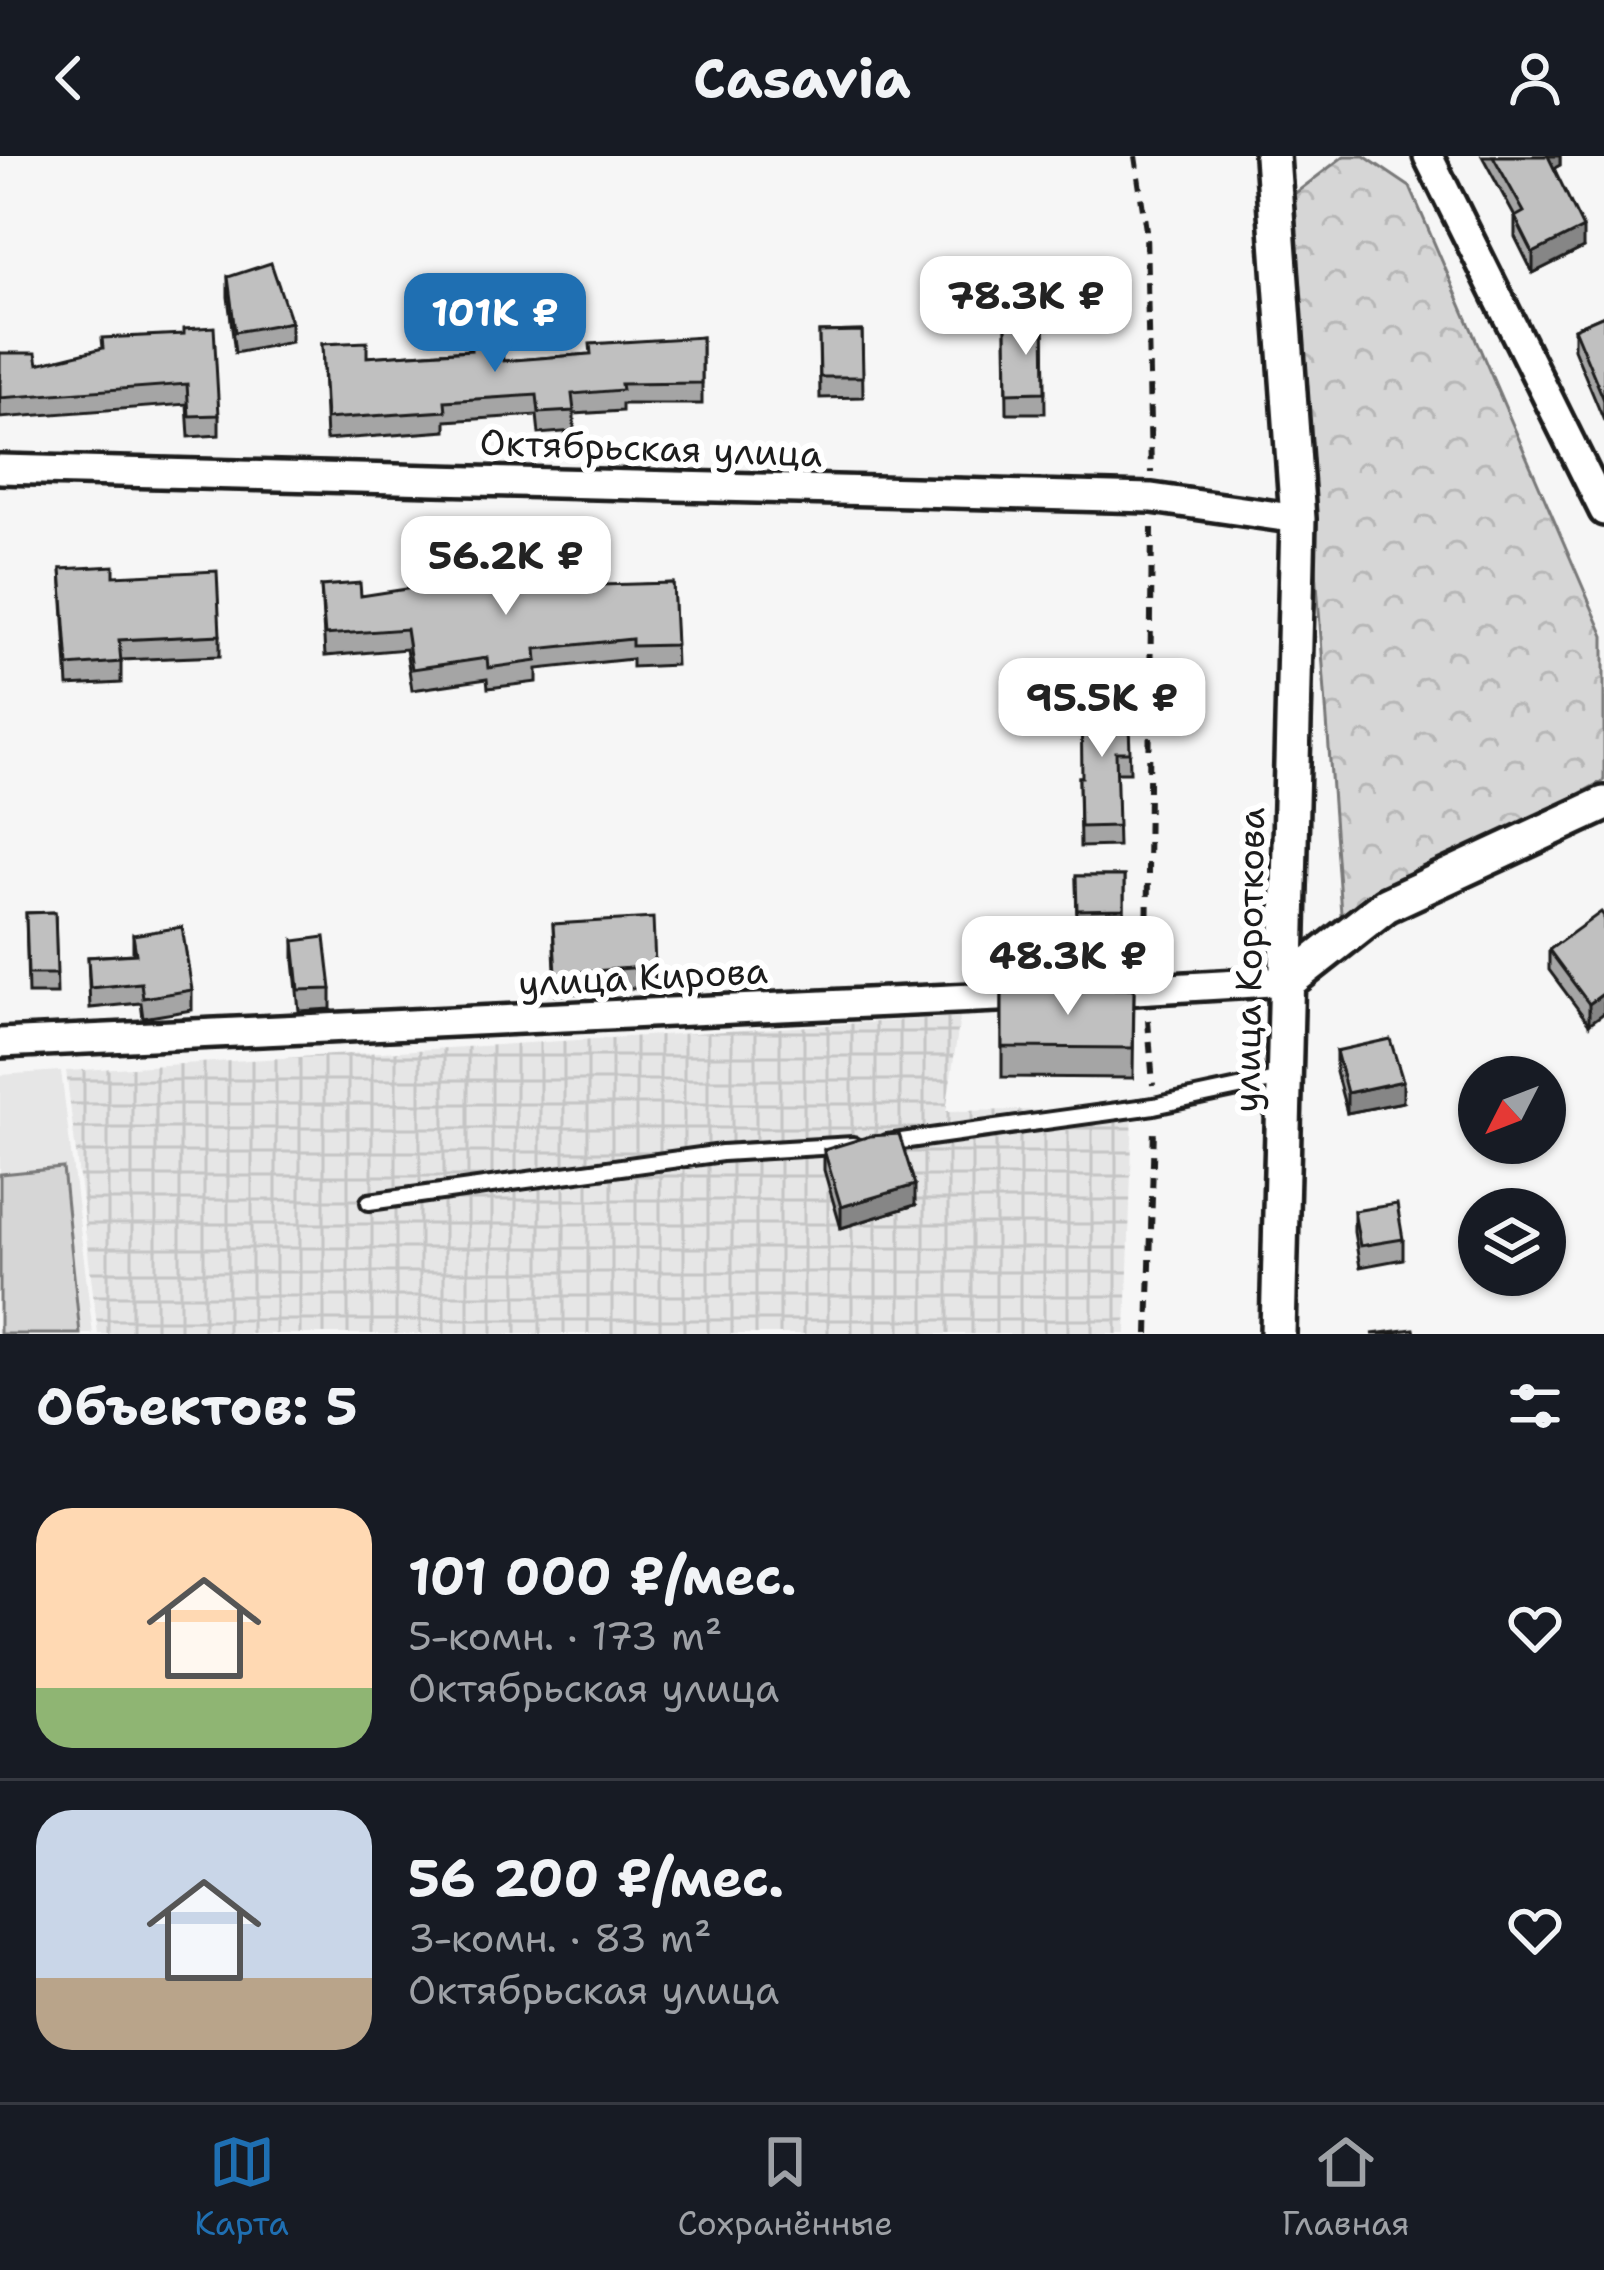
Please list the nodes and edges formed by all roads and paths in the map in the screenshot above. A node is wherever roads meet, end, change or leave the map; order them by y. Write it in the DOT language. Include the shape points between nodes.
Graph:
graph roads {
  1 [pos="1135,156"];
  2 [pos="1272,156"];
  3 [pos="1429,156"];
  4 [pos="0,469"];
  5 [pos="1152,498"];
  6 [pos="1604,512"];
  7 [pos="1298,519"];
  8 [pos="1604,803"];
  9 [pos="1289,981"];
  10 [pos="1146,990"];
  11 [pos="0,1042"];
  12 [pos="1286,1078"];
  13 [pos="1154,1106"];
  14 [pos="369,1202"];
  15 [pos="1148,1334"];
  16 [pos="1278,1334"];
  1 -- 5 [label="path" via="1146,230"];
  2 -- 7 [label="street, улица Короткова"];
  3 -- 6 [label="street"];
  4 -- 5 [label="street, Октябрьская улица"];
  5 -- 7 [label="street, Октябрьская улица"];
  5 -- 10 [label="path"];
  7 -- 9 [label="street, улица Короткова"];
  8 -- 9 [label="street" via="1386,905"];
  9 -- 10 [label="street, улица Кирова"];
  9 -- 12 [label="street, улица Короткова"];
  10 -- 11 [label="street, улица Кирова"];
  10 -- 13 [label="path"];
  12 -- 13 [label="lane"];
  12 -- 16 [label="street, улица Короткова"];
  13 -- 14 [label="lane" via="901,1143 722,1153"];
  13 -- 15 [label="path"];
}
